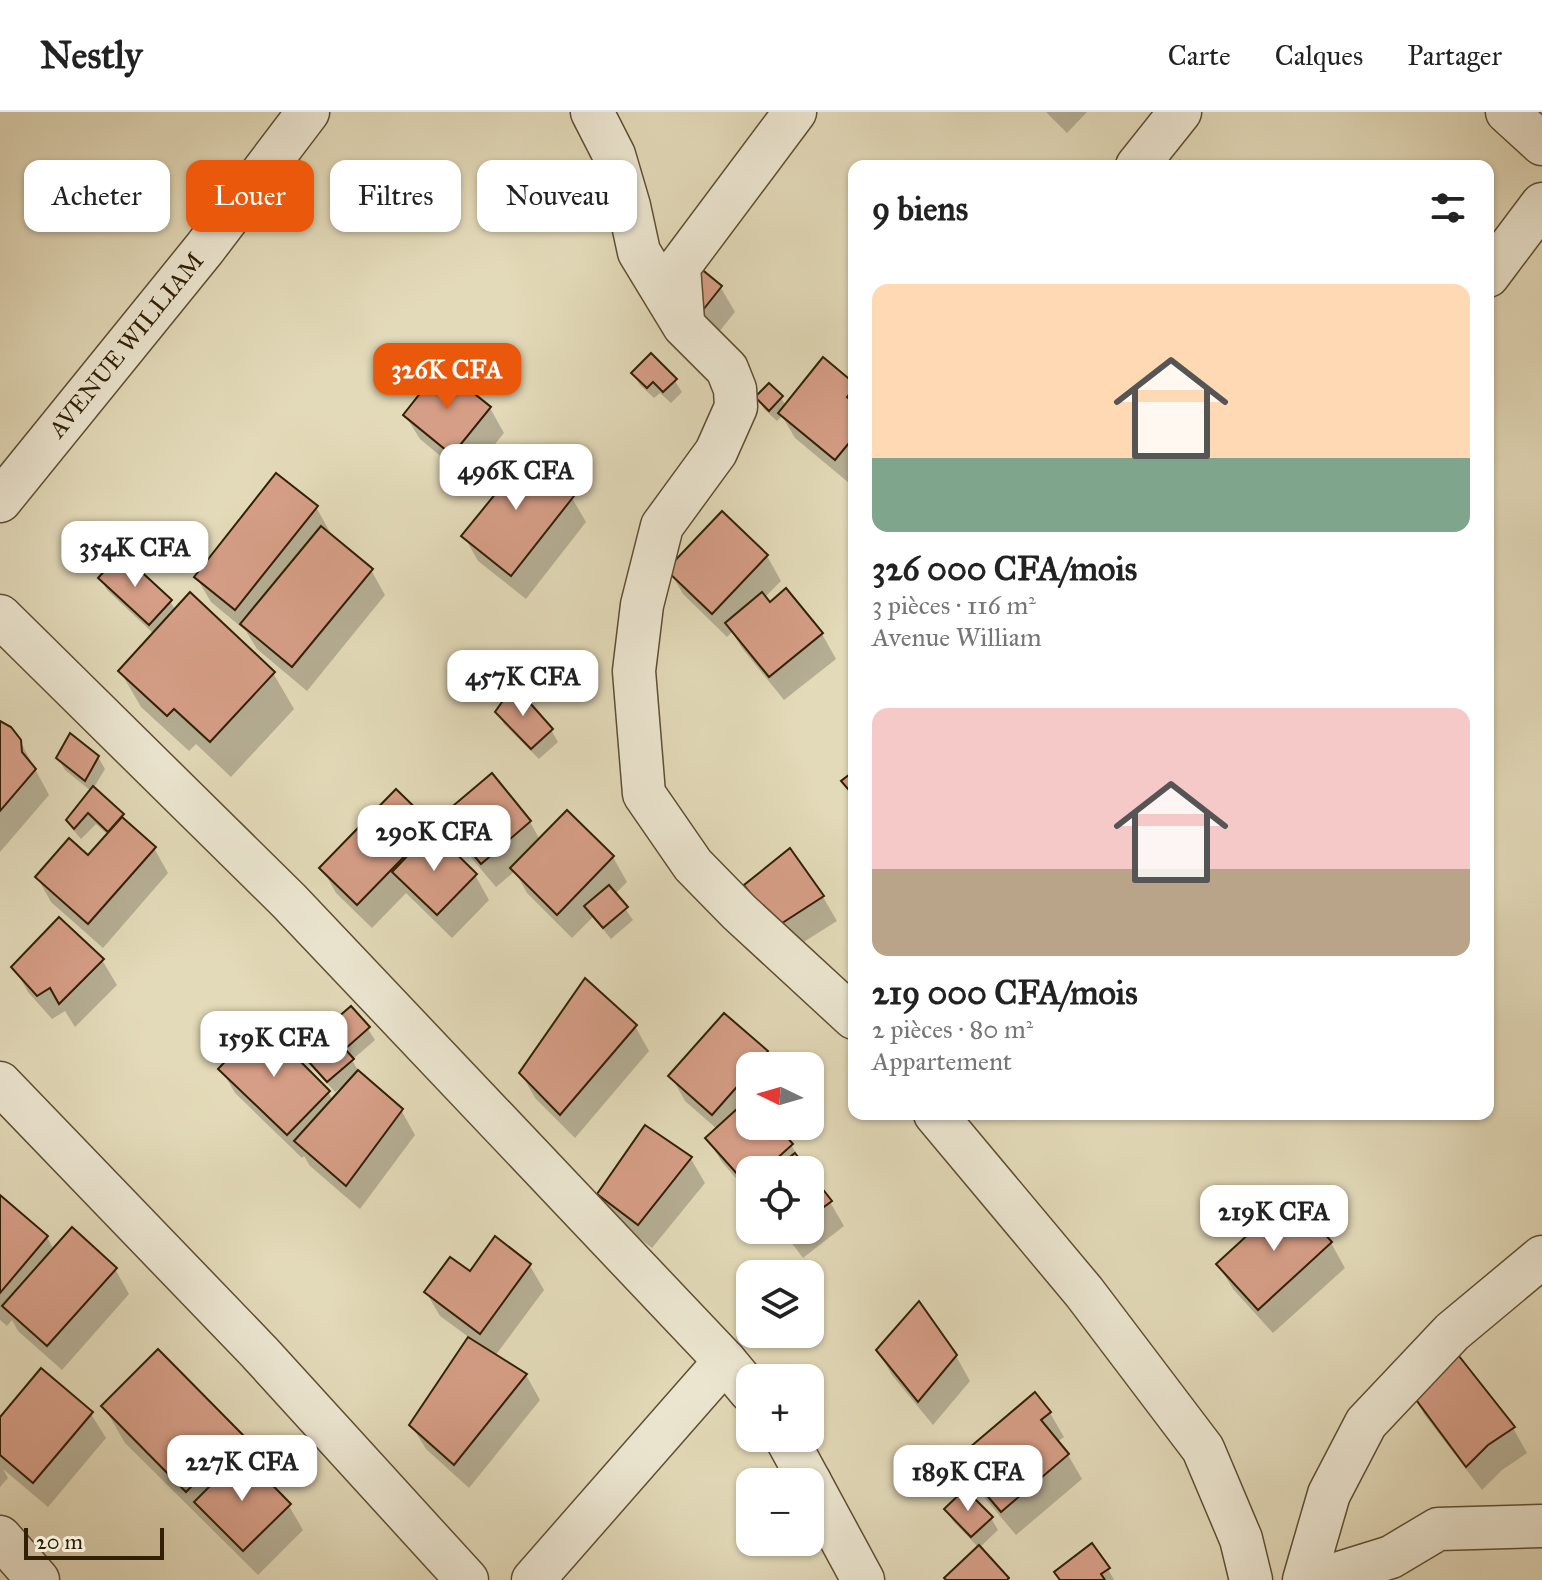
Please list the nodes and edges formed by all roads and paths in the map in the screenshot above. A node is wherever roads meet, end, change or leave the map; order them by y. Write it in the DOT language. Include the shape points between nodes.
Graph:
graph roads {
  1 [pos="308,112"];
  2 [pos="592,112"];
  3 [pos="795,112"];
  4 [pos="1180,112"];
  5 [pos="1507,112"];
  6 [pos="1542,144"];
  7 [pos="1142,160"];
  8 [pos="1542,204"];
  9 [pos="1494,268"];
  10 [pos="684,326"];
  11 [pos="0,501"];
  12 [pos="0,616"];
  13 [pos="848,1009"];
  14 [pos="0,1083"];
  15 [pos="940,1120"];
  16 [pos="1542,1257"];
  17 [pos="736,1374"];
  18 [pos="736,1378"];
  19 [pos="1542,1494"];
  20 [pos="824,1508"];
  21 [pos="1527,1526"];
  22 [pos="0,1537"];
  23 [pos="38,1580"];
  24 [pos="467,1580"];
  25 [pos="533,1580"];
  26 [pos="863,1580"];
  27 [pos="1251,1580"];
  28 [pos="1304,1580"];
  29 [pos="1317,1580"];
  1 -- 11 [label="street, AVENUE WILLIAM"];
  2 -- 10 [label="street" via="614,155 639,252"];
  3 -- 10 [label="street" via="679,267"];
  4 -- 7 [label="street"];
  5 -- 6 [label="street"];
  8 -- 9 [label="street"];
  10 -- 13 [label="street" via="727,369 736,407 716,452 662,526 642,605 634,671 644,794 693,865"];
  12 -- 17 [label="street" via="289,901"];
  14 -- 24 [label="street" via="259,1352"];
  15 -- 27 [label="street" via="1084,1292 1203,1449 1241,1539"];
  16 -- 28 [label="street" via="1452,1332 1366,1423 1329,1494"];
  18 -- 25 [label="street"];
  19 -- 21 [label="street"];
  20 -- 26 [label="street"];
  21 -- 29 [label="street" via="1438,1529 1391,1557"];
  22 -- 23 [label="street"];
}
